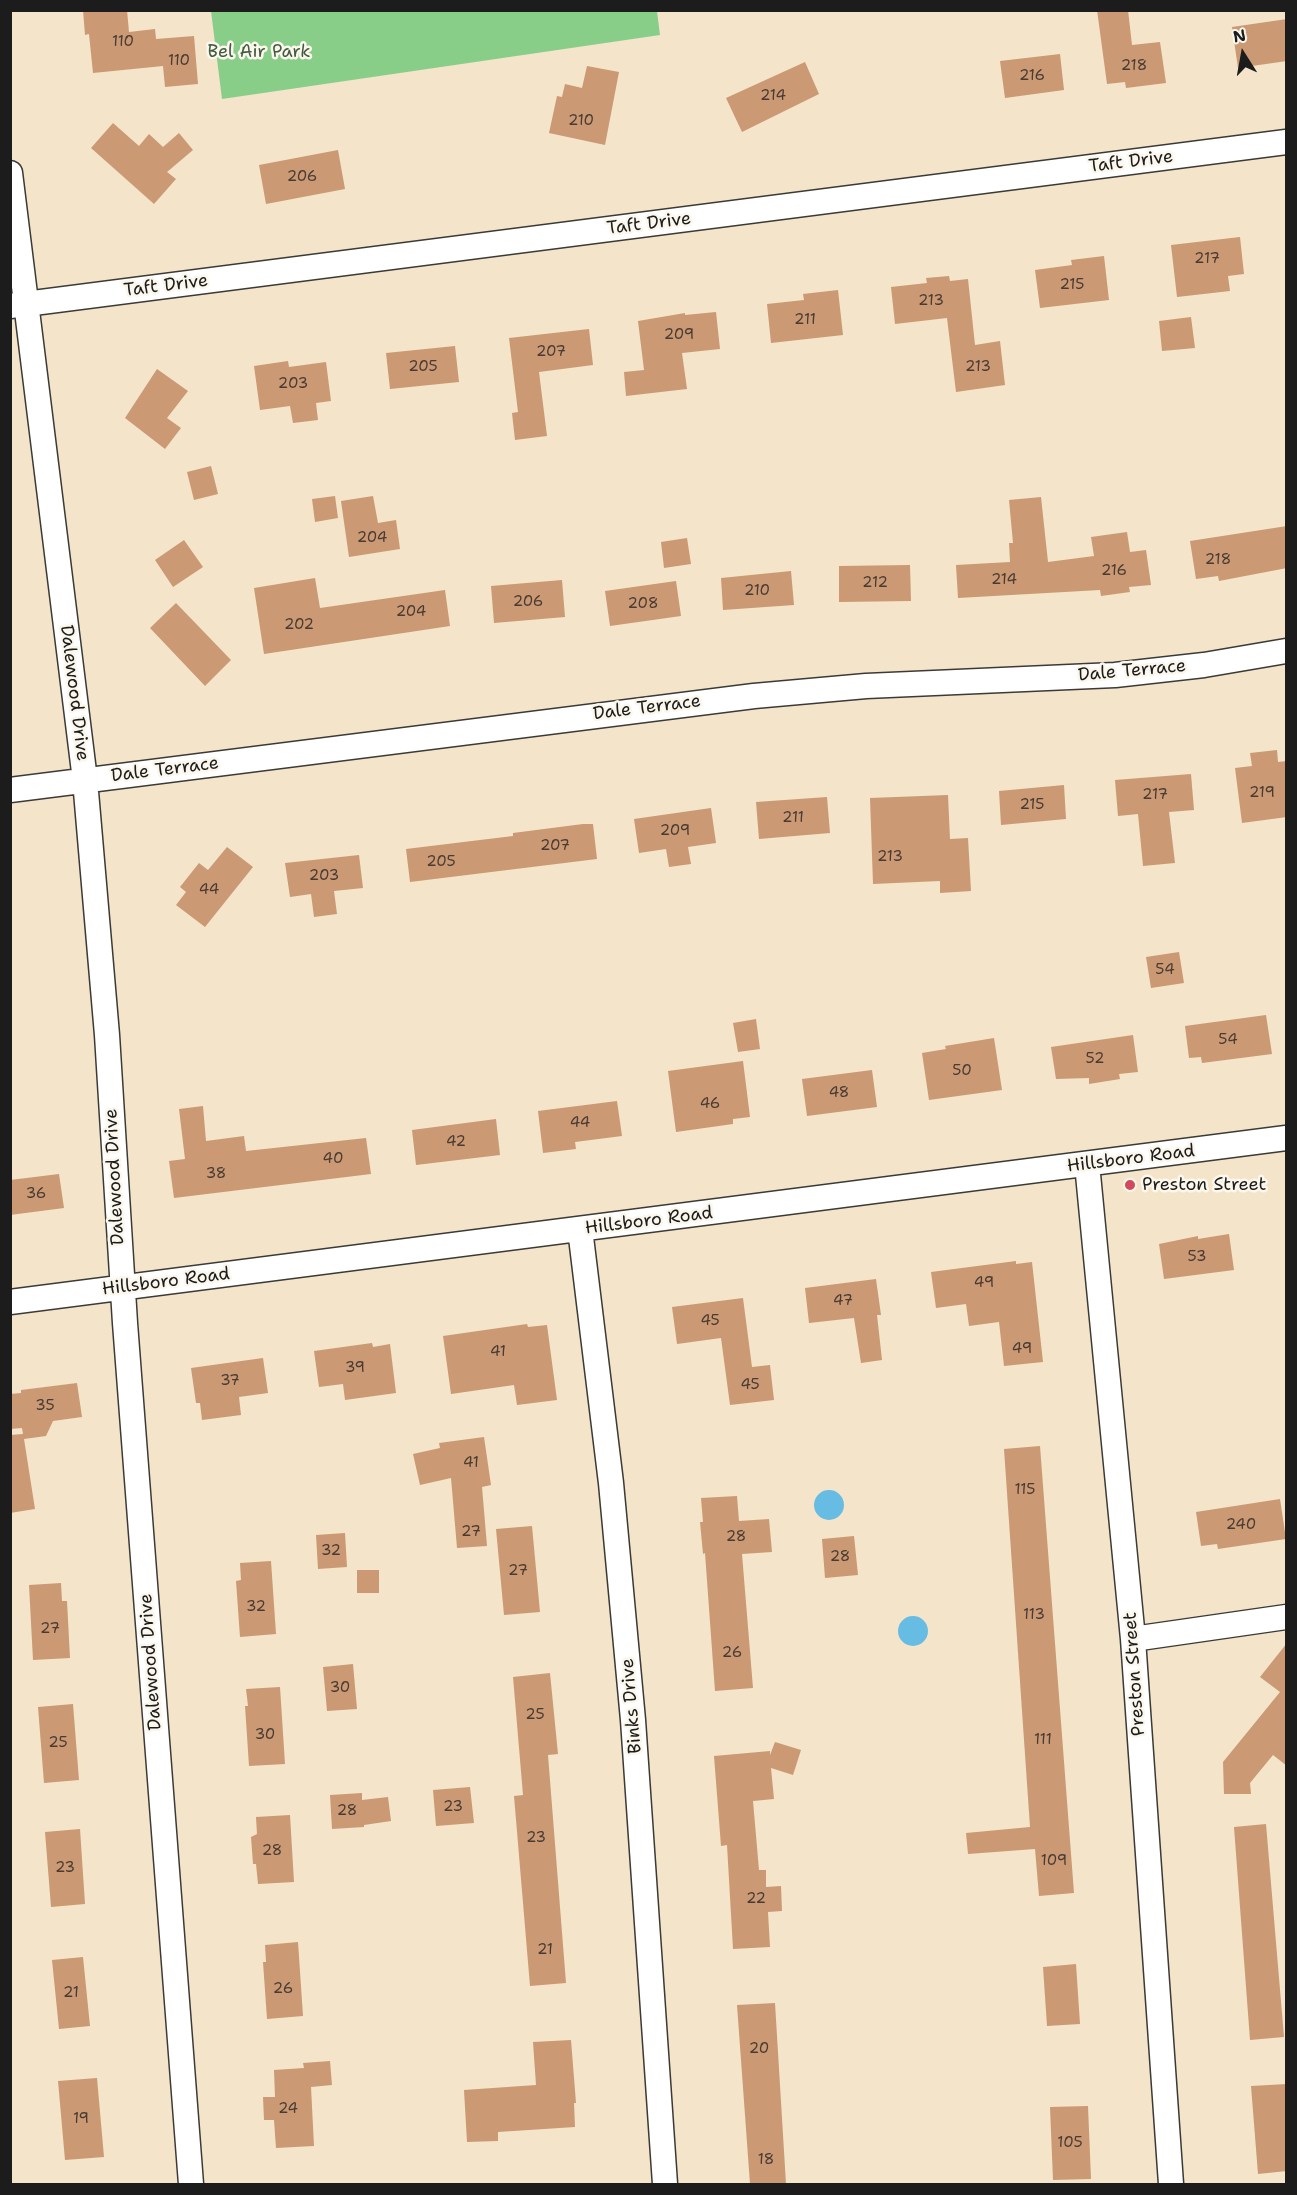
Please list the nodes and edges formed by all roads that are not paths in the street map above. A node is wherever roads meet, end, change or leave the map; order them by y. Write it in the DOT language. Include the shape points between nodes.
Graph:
graph roads {
  1 [pos="1287,142"];
  2 [pos="10,173"];
  3 [pos="18,305"];
  4 [pos="1287,651"];
  5 [pos="85,780"];
  6 [pos="10,790"];
  7 [pos="1287,1138"];
  8 [pos="1087,1164"];
  9 [pos="580,1229"];
  10 [pos="122,1287"];
  11 [pos="10,1302"];
  12 [pos="1287,1617"];
  13 [pos="1133,1639"];
  14 [pos="191,2184"];
  15 [pos="665,2184"];
  16 [pos="1171,2184"];
  1 -- 3 [label="street, Taft Drive"];
  2 -- 3 [label="street, Dalewood Drive"];
  3 -- 5 [label="street, Dalewood Drive"];
  4 -- 5 [label="street, Dale Terrace" via="1115,675 866,686 743,697"];
  5 -- 6 [label="street, Dale Terrace"];
  5 -- 10 [label="street, Dalewood Drive" via="107,1035"];
  7 -- 8 [label="street, Hillsboro Road"];
  8 -- 9 [label="street, Hillsboro Road"];
  8 -- 13 [label="street, Preston Street"];
  9 -- 10 [label="street, Hillsboro Road"];
  9 -- 15 [label="street, Binks Drive" via="611,1483 632,1708"];
  10 -- 11 [label="street, Hillsboro Road"];
  10 -- 14 [label="street, Dalewood Drive"];
  12 -- 13 [label="street"];
  13 -- 16 [label="street, Preston Street"];
}
